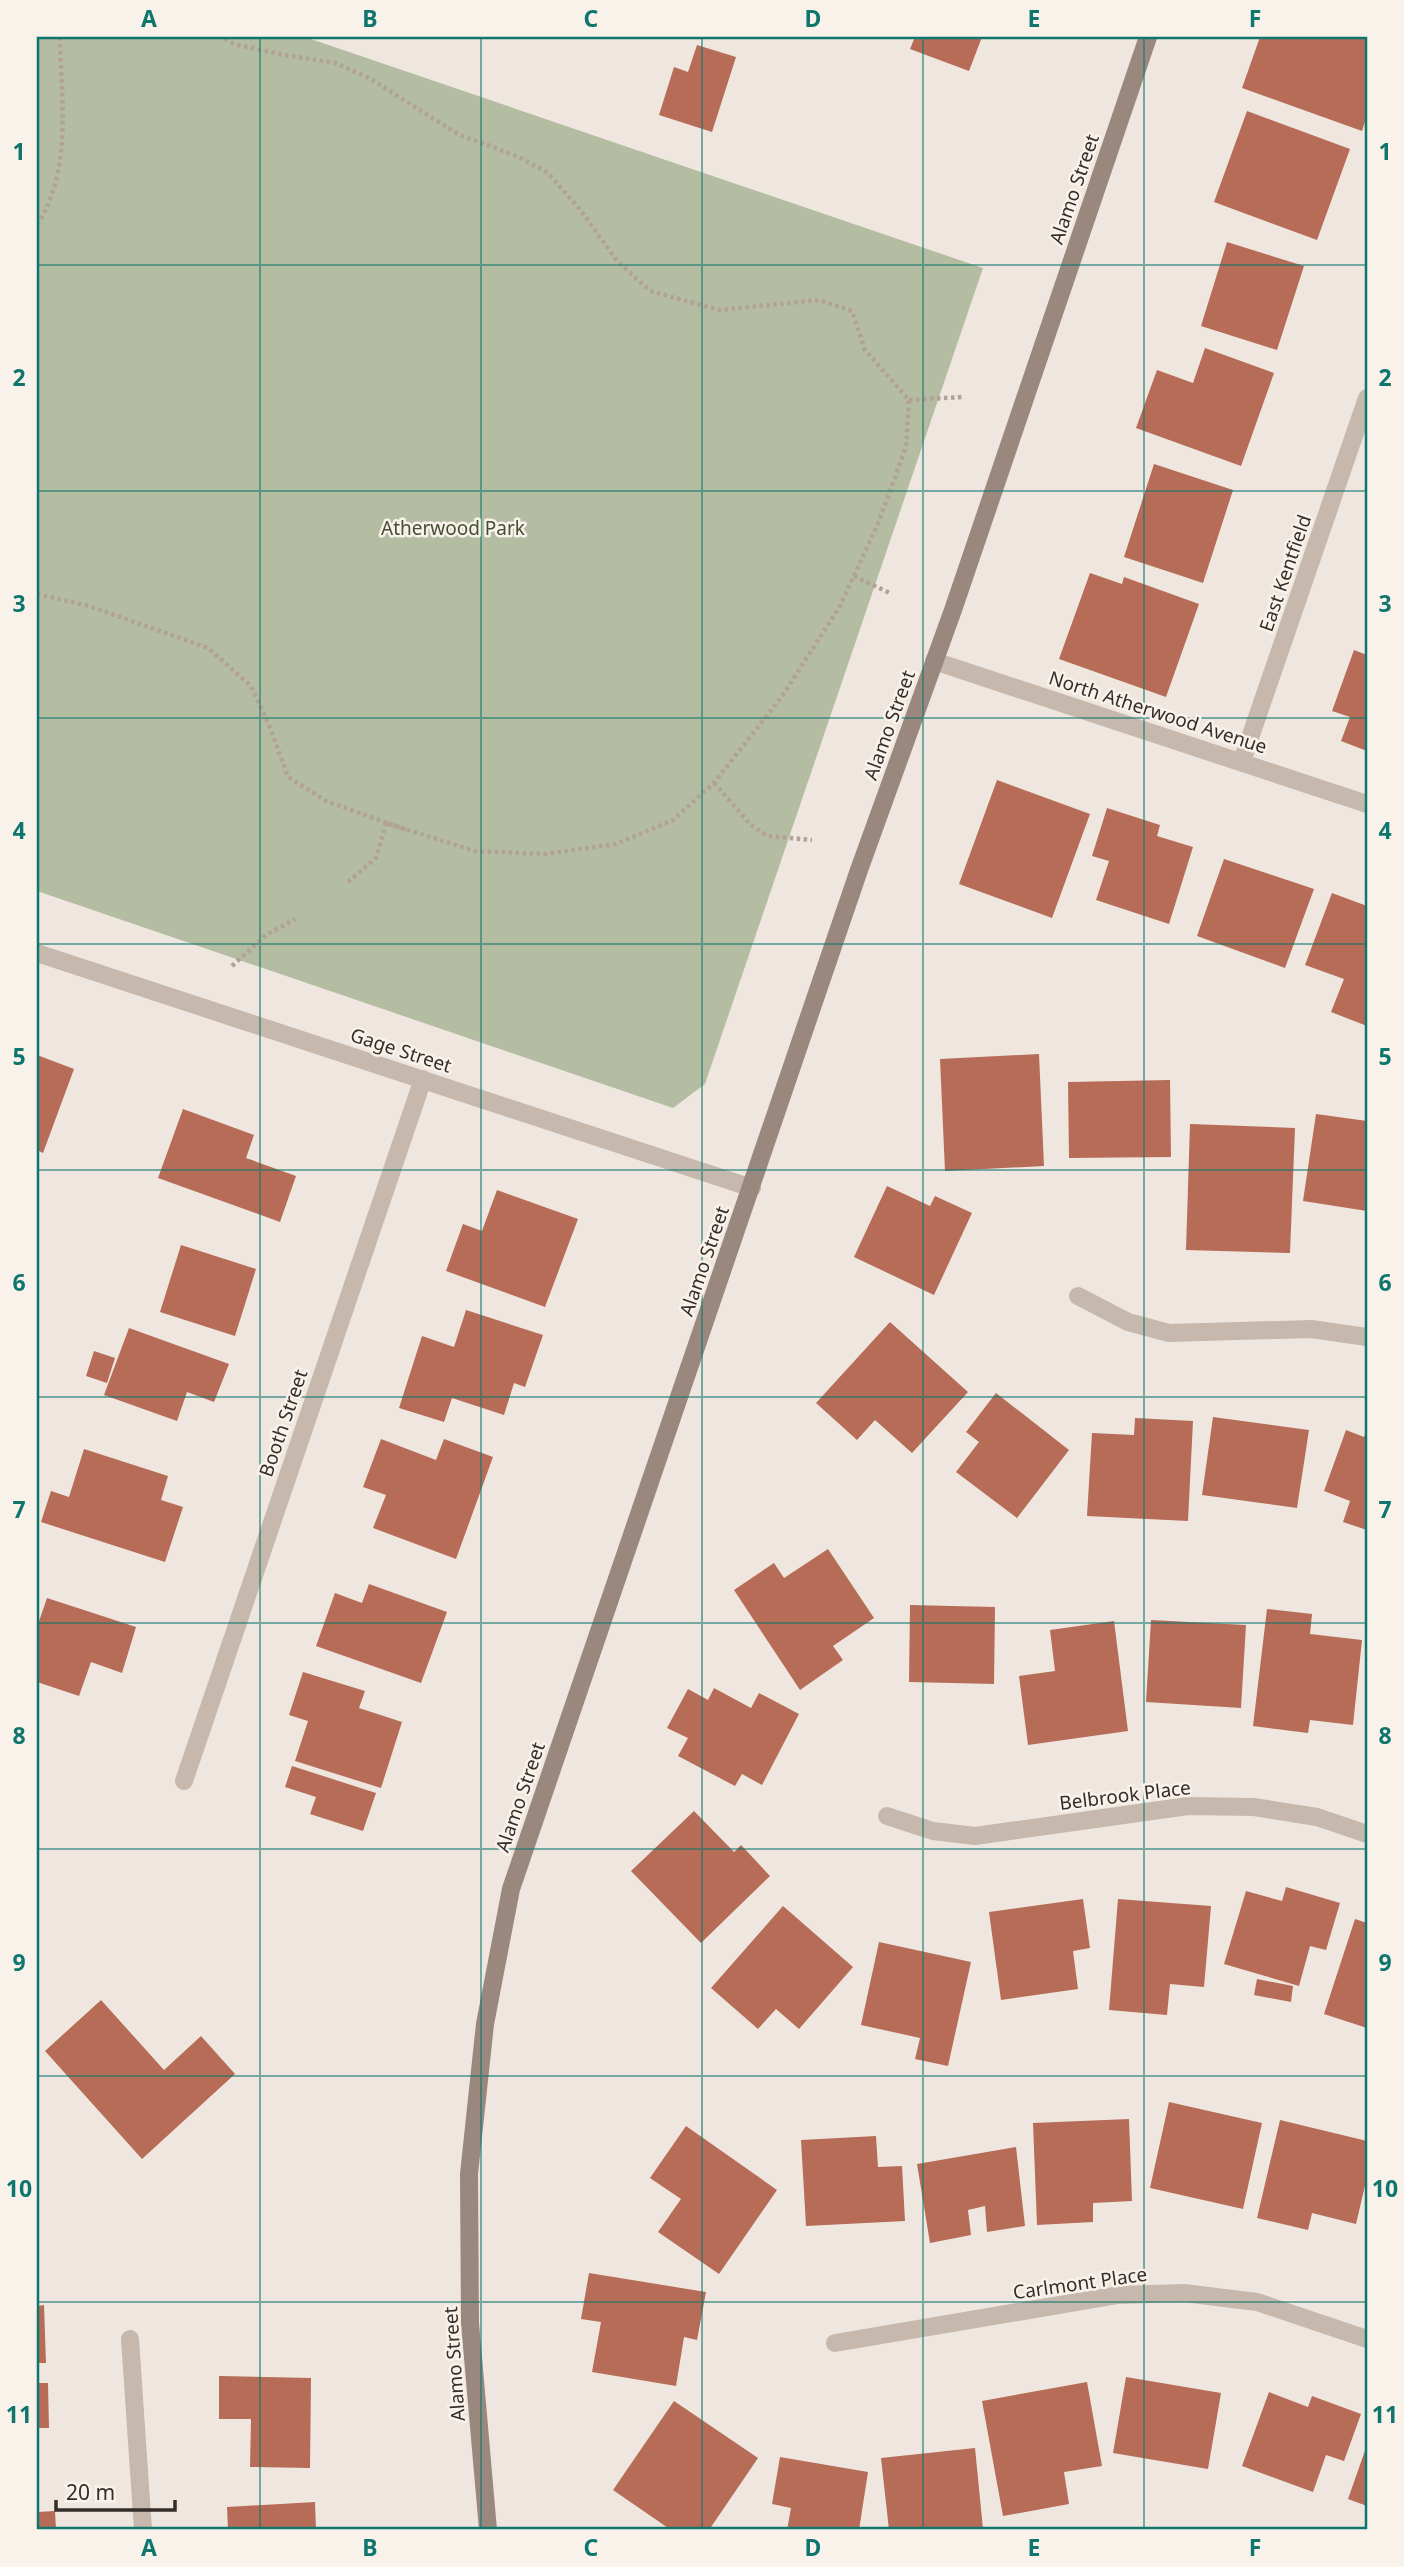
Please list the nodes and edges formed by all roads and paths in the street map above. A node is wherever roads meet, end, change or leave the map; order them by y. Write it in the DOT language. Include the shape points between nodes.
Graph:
graph roads {
  1 [pos="60,37"];
  2 [pos="222,37"];
  3 [pos="1148,37"];
  4 [pos="37,225"];
  5 [pos="962,397"];
  6 [pos="1367,398"];
  7 [pos="909,400"];
  8 [pos="854,576"];
  9 [pos="37,594"];
  10 [pos="892,594"];
  11 [pos="934,661"];
  12 [pos="1242,761"];
  13 [pos="714,783"];
  14 [pos="1367,804"];
  15 [pos="389,824"];
  16 [pos="812,840"];
  17 [pos="348,882"];
  18 [pos="295,919"];
  19 [pos="37,953"];
  20 [pos="232,966"];
  21 [pos="423,1079"];
  22 [pos="752,1188"];
  23 [pos="1078,1296"];
  24 [pos="1367,1337"];
  25 [pos="184,1782"];
  26 [pos="887,1815"];
  27 [pos="1367,1834"];
  28 [pos="130,2339"];
  29 [pos="1367,2339"];
  30 [pos="835,2343"];
  31 [pos="143,2530"];
  32 [pos="488,2530"];
  1 -- 4 [label="path" via="63,125 57,183"];
  2 -- 7 [label="path" via="234,44 335,63 369,78 458,134 548,173 617,261 650,291 719,310 819,300 852,311 865,350"];
  3 -- 11 [label="main road, Alamo Street"];
  5 -- 7 [label="path"];
  6 -- 12 [label="street, East Kentfield"];
  7 -- 8 [label="path" via="906,447"];
  8 -- 10 [label="path"];
  8 -- 13 [label="path" via="783,695"];
  9 -- 15 [label="path" via="89,606 208,648 251,686 288,777 326,801"];
  11 -- 12 [label="street, North Atherwood Avenue"];
  11 -- 22 [label="main road, Alamo Street"];
  12 -- 14 [label="street, North Atherwood Avenue"];
  13 -- 15 [label="path" via="673,820 616,844 546,854 475,851"];
  13 -- 16 [label="path" via="751,825 768,836"];
  15 -- 17 [label="path" via="376,858"];
  18 -- 20 [label="path" via="266,935"];
  19 -- 21 [label="street, Gage Street"];
  21 -- 22 [label="street, Gage Street"];
  21 -- 25 [label="street, Booth Street"];
  22 -- 32 [label="main road, Alamo Street" via="511,1889 485,2024 470,2174 470,2323"];
  23 -- 24 [label="street" via="1128,1322 1169,1333 1311,1329"];
  26 -- 27 [label="street, Belbrook Place" via="933,1832 975,1836 1188,1806 1254,1807 1317,1817"];
  28 -- 31 [label="street"];
  29 -- 30 [label="street, Carlmont Place" via="1257,2302 1184,2293 1118,2295"];
}
